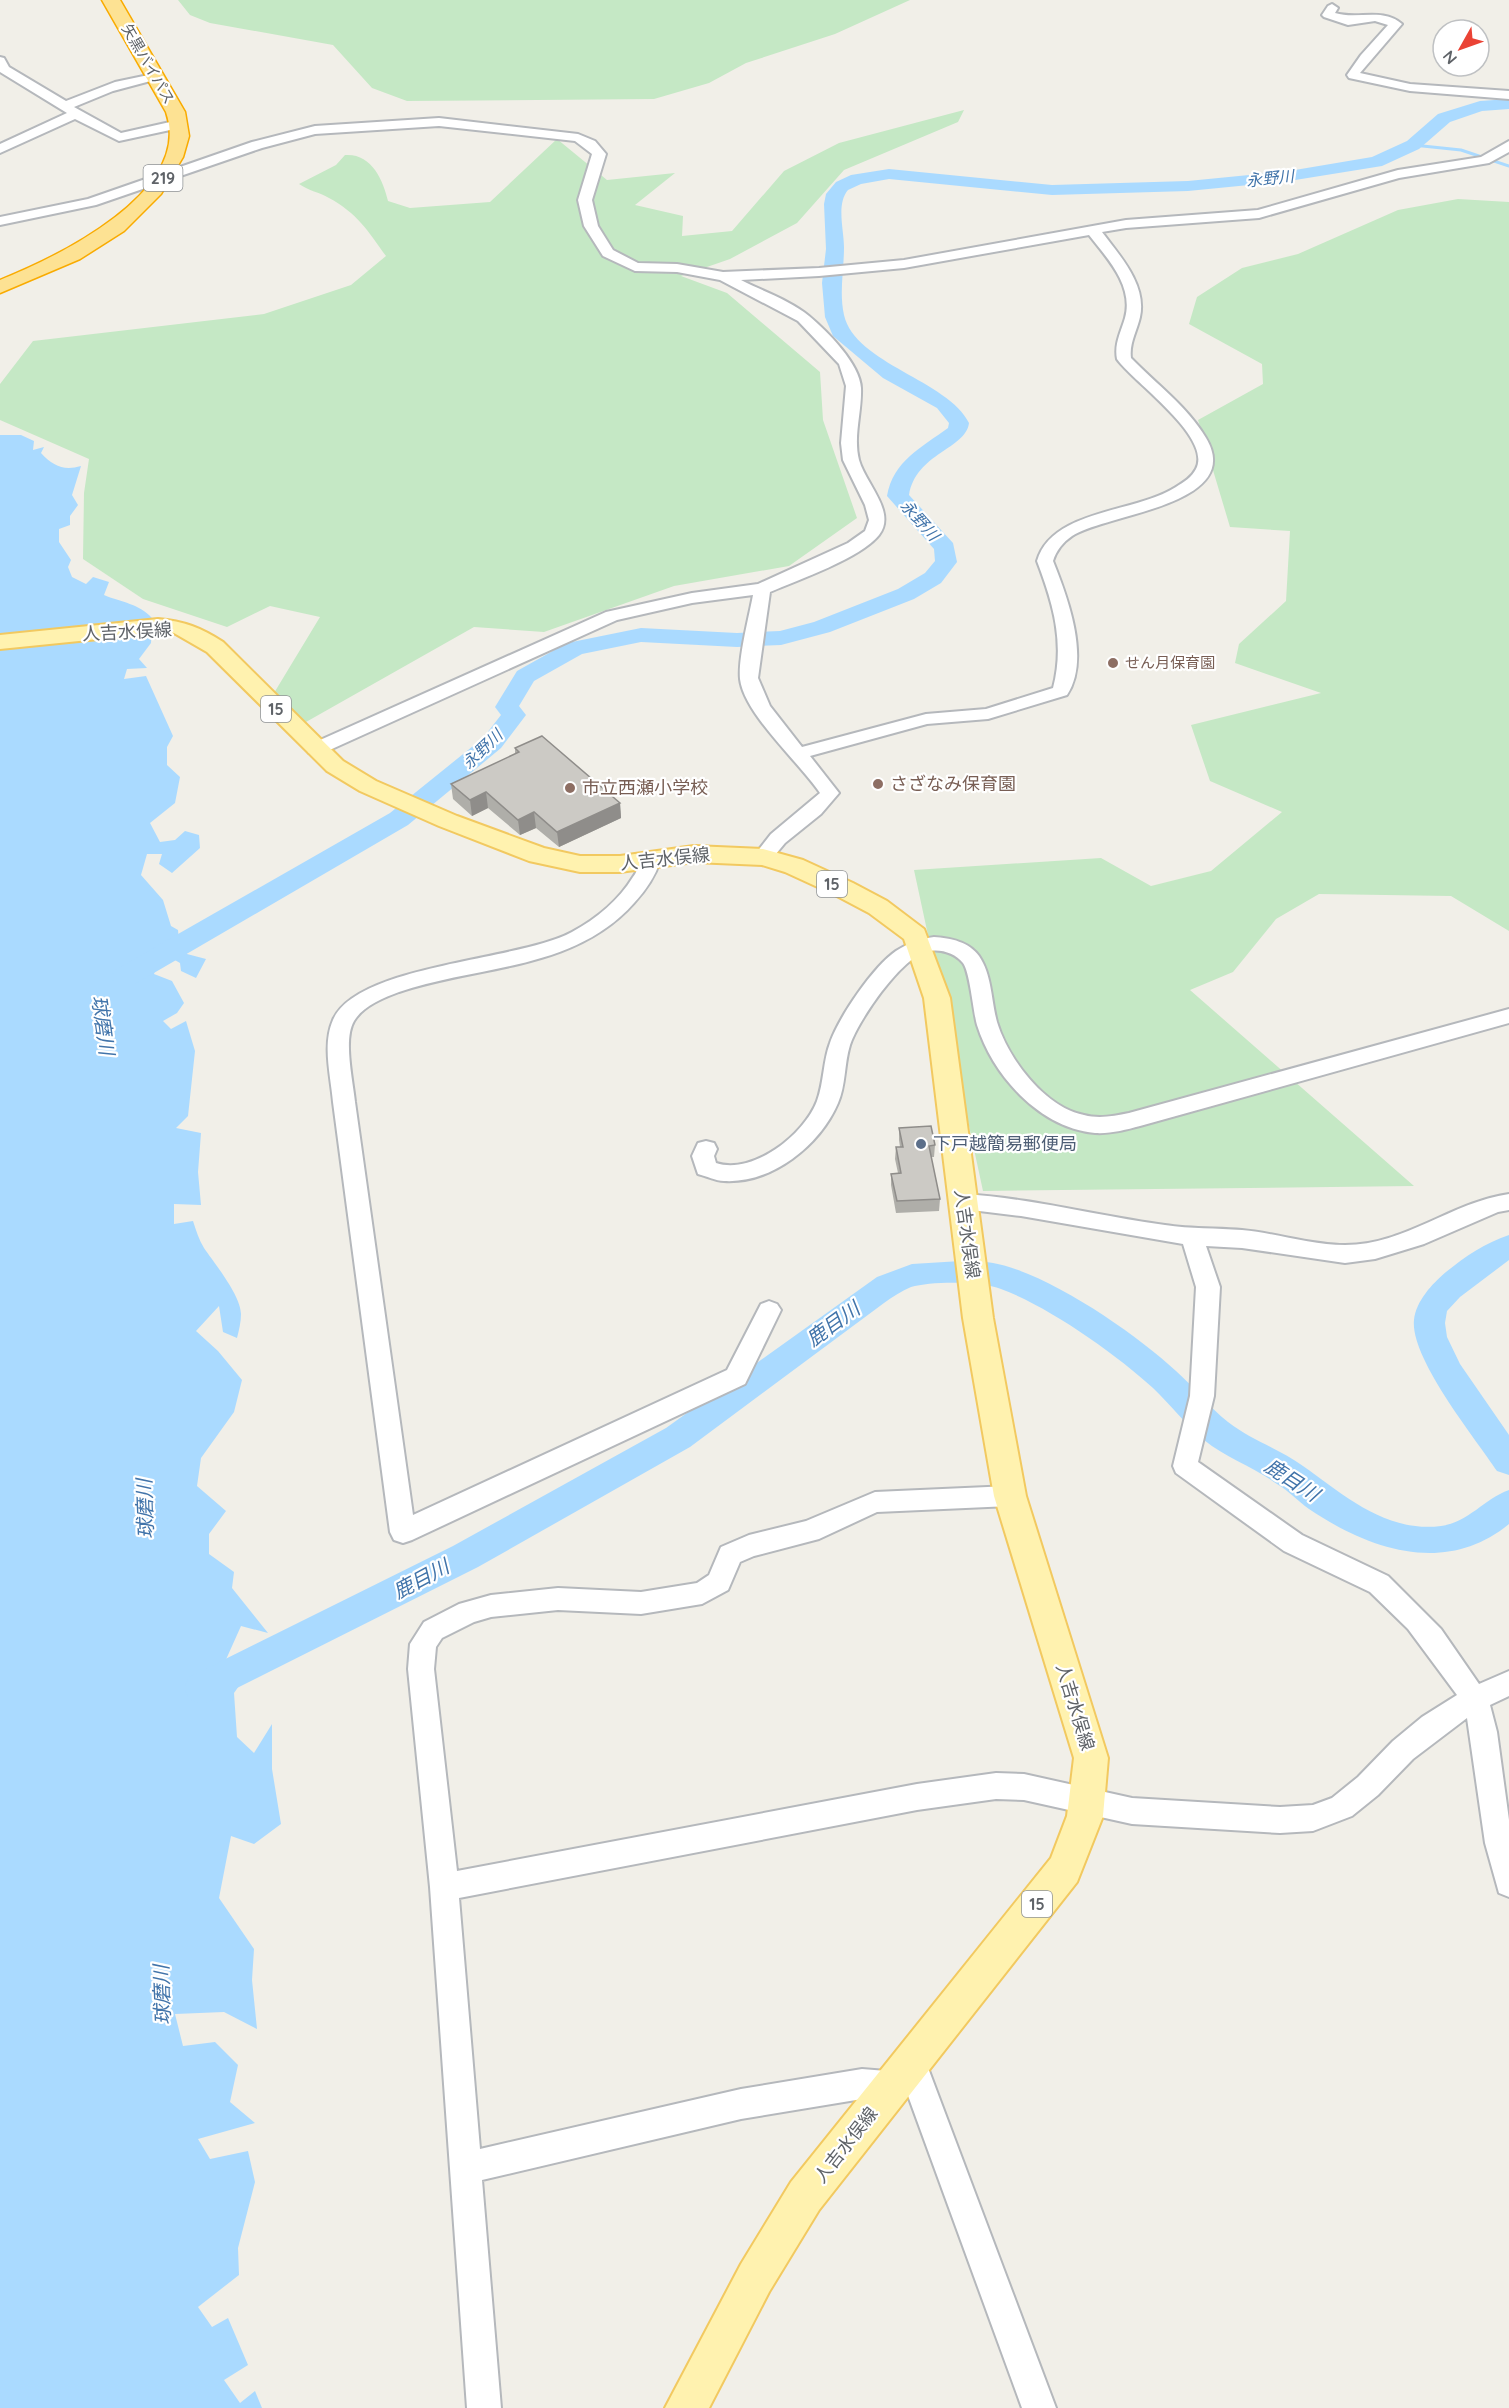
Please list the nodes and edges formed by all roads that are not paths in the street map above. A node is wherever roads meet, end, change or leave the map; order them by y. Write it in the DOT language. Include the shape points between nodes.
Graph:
graph roads {
  1 [pos="111,0"];
  2 [pos="1332,8"];
  3 [pos="0,61"];
  4 [pos="154,76"];
  5 [pos="1509,95"];
  6 [pos="70,110"];
  7 [pos="179,124"];
  8 [pos="0,149"];
  9 [pos="1506,152"];
  10 [pos="164,176"];
  11 [pos="0,221"];
  12 [pos="1093,230"];
  13 [pos="723,276"];
  14 [pos="0,287"];
  15 [pos="762,589"];
  16 [pos="0,642"];
  17 [pos="316,749"];
  18 [pos="800,753"];
  19 [pos="763,857"];
  20 [pos="650,861"];
  21 [pos="921,946"];
  22 [pos="1509,1016"];
  23 [pos="706,1149"];
  24 [pos="963,1202"];
  25 [pos="1509,1202"];
  26 [pos="1192,1237"];
  27 [pos="769,1310"];
  28 [pos="1010,1496"];
  29 [pos="1509,1683"];
  30 [pos="1474,1700"];
  31 [pos="1090,1802"];
  32 [pos="1509,1883"];
  33 [pos="444,1887"];
  34 [pos="902,2074"];
  35 [pos="466,2168"];
  36 [pos="484,2408"];
  37 [pos="686,2408"];
  38 [pos="1039,2408"];
  1 -- 4 [label="highway, 矢黒バイパス"];
  2 -- 5 [label="street" via="1328,15 1348,21 1376,17 1396,24 1374,51 1357,64 1353,75 1429,91"];
  3 -- 6 [label="street" via="4,69"];
  4 -- 6 [label="street" via="126,82"];
  4 -- 7 [label="highway, 矢黒バイパス"];
  6 -- 7 [label="street" via="119,137"];
  6 -- 8 [label="street"];
  7 -- 10 [label="highway, 矢黒バイパス / 219" via="179,144"];
  9 -- 12 [label="street" via="1484,160 1376,179 1279,210"];
  10 -- 11 [label="street" via="74,207"];
  10 -- 13 [label="street" via="315,130 439,122 559,135 591,144 599,153 585,200 591,226 608,253 635,267 677,268"];
  10 -- 14 [label="highway, 矢黒バイパス / 219" via="156,191 132,214 96,241 35,274"];
  12 -- 13 [label="street" via="904,264"];
  12 -- 18 [label="street" via="1122,270 1132,293 1134,310 1121,350 1124,359 1192,428 1206,453 1207,464 1201,476 1160,501 1067,531 1047,553 1045,561 1070,645 1068,672 1061,691 988,714 926,719"];
  13 -- 15 [label="street" via="802,318 846,363 854,386 851,460 877,520 872,533 854,547"];
  15 -- 17 [label="street" via="642,607 587,626"];
  15 -- 18 [label="street" via="749,678 751,688 766,714"];
  16 -- 17 [label="main road, 人吉水俣線 / 15" via="177,627 215,647"];
  17 -- 20 [label="main road, 人吉水俣線 / 15" via="335,766 394,797 538,855 580,864"];
  18 -- 19 [label="street" via="830,793 823,803 781,833"];
  19 -- 20 [label="main road, 人吉水俣線 / 15" via="694,854"];
  19 -- 21 [label="main road, 人吉水俣線 / 15" via="794,866 878,907 915,935"];
  20 -- 27 [label="street" via="646,875 621,906 594,928 563,945 438,973 365,998 343,1019 339,1041 344,1102 403,1532 736,1377"];
  21 -- 22 [label="street" via="944,944 964,953 975,966 981,1003 996,1047 1025,1086 1059,1116 1096,1125 1136,1119"];
  21 -- 23 [label="street" via="900,957 886,972 850,1025 840,1042 828,1102 801,1142 742,1174 717,1175 706,1168"];
  21 -- 24 [label="main road, 人吉水俣線 / 15" via="938,998"];
  24 -- 26 [label="street" via="1001,1204 1099,1220 1149,1233"];
  24 -- 28 [label="main road, 人吉水俣線 / 15" via="978,1318"];
  25 -- 26 [label="street" via="1495,1204 1416,1238 1345,1254 1242,1239"];
  26 -- 30 [label="street" via="1208,1287 1202,1396 1185,1466 1272,1530 1380,1585 1452,1664"];
  28 -- 31 [label="main road, 人吉水俣線 / 15" via="1091,1758"];
  28 -- 33 [label="street" via="875,1502 810,1531 749,1546 730,1555 719,1582 702,1593 641,1603 558,1599 490,1606 468,1612 433,1630 423,1644 421,1669"];
  29 -- 30 [label="street"];
  30 -- 31 [label="street" via="1403,1750 1342,1807 1313,1818 1280,1820 1132,1811"];
  30 -- 32 [label="street" via="1485,1731"];
  31 -- 33 [label="street" via="1024,1787 996,1786 917,1797"];
  31 -- 34 [label="main road, 人吉水俣線 / 15" via="1064,1870"];
  33 -- 35 [label="street"];
  34 -- 35 [label="street" via="741,2104"];
  34 -- 37 [label="main road, 人吉水俣線 / 15" via="805,2196 755,2278"];
  34 -- 38 [label="street"];
  35 -- 36 [label="street"];
}
